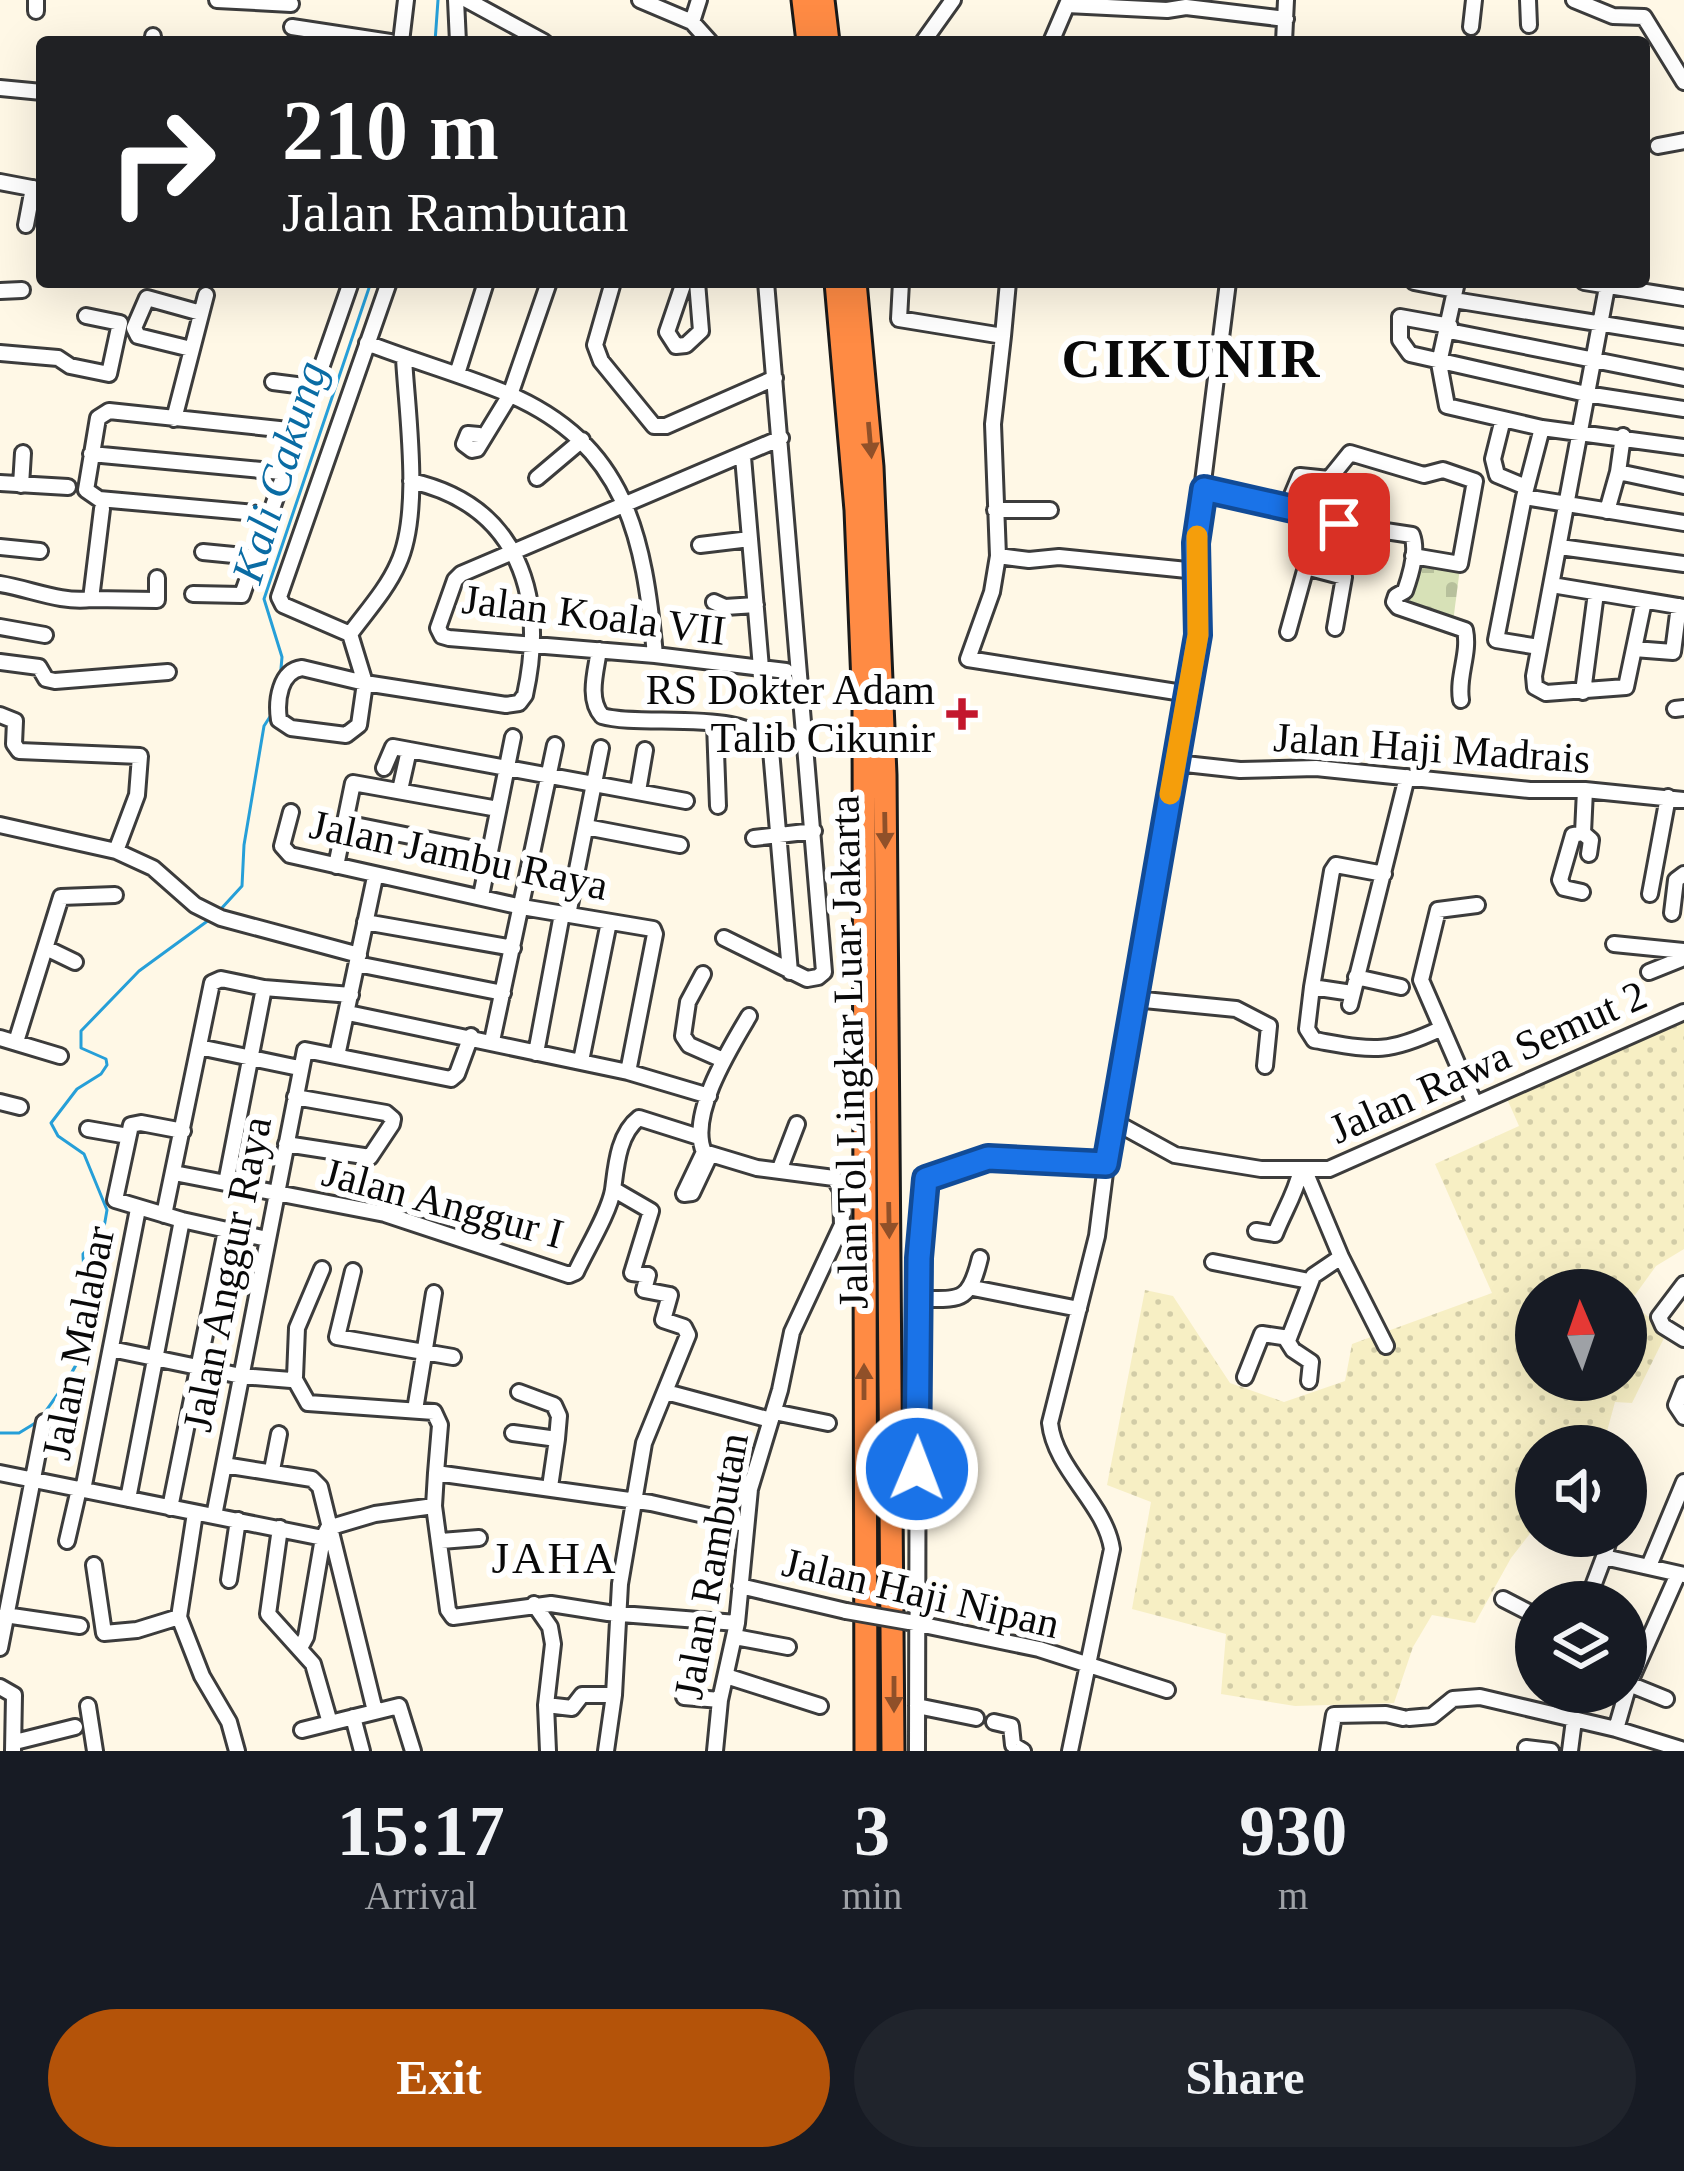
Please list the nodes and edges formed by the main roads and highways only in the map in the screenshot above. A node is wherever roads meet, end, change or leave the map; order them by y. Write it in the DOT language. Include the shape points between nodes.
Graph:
graph roads {
  1 [pos="802,0"];
  2 [pos="823,0"];
  3 [pos="807,36"];
  4 [pos="827,36"];
  5 [pos="837,288"];
  6 [pos="855,288"];
  7 [pos="866,1751"];
  8 [pos="893,1751"];
  1 -- 3 [label="highway"];
  2 -- 4 [label="highway"];
  7 -- 5 [label="highway, Jalan Tol Lingkar Luar Jakarta, one-way" via="864,709"];
  6 -- 8 [label="highway, Jalan Tol Lingkar Luar Jakarta, one-way" via="872,467 885,775"];
}
